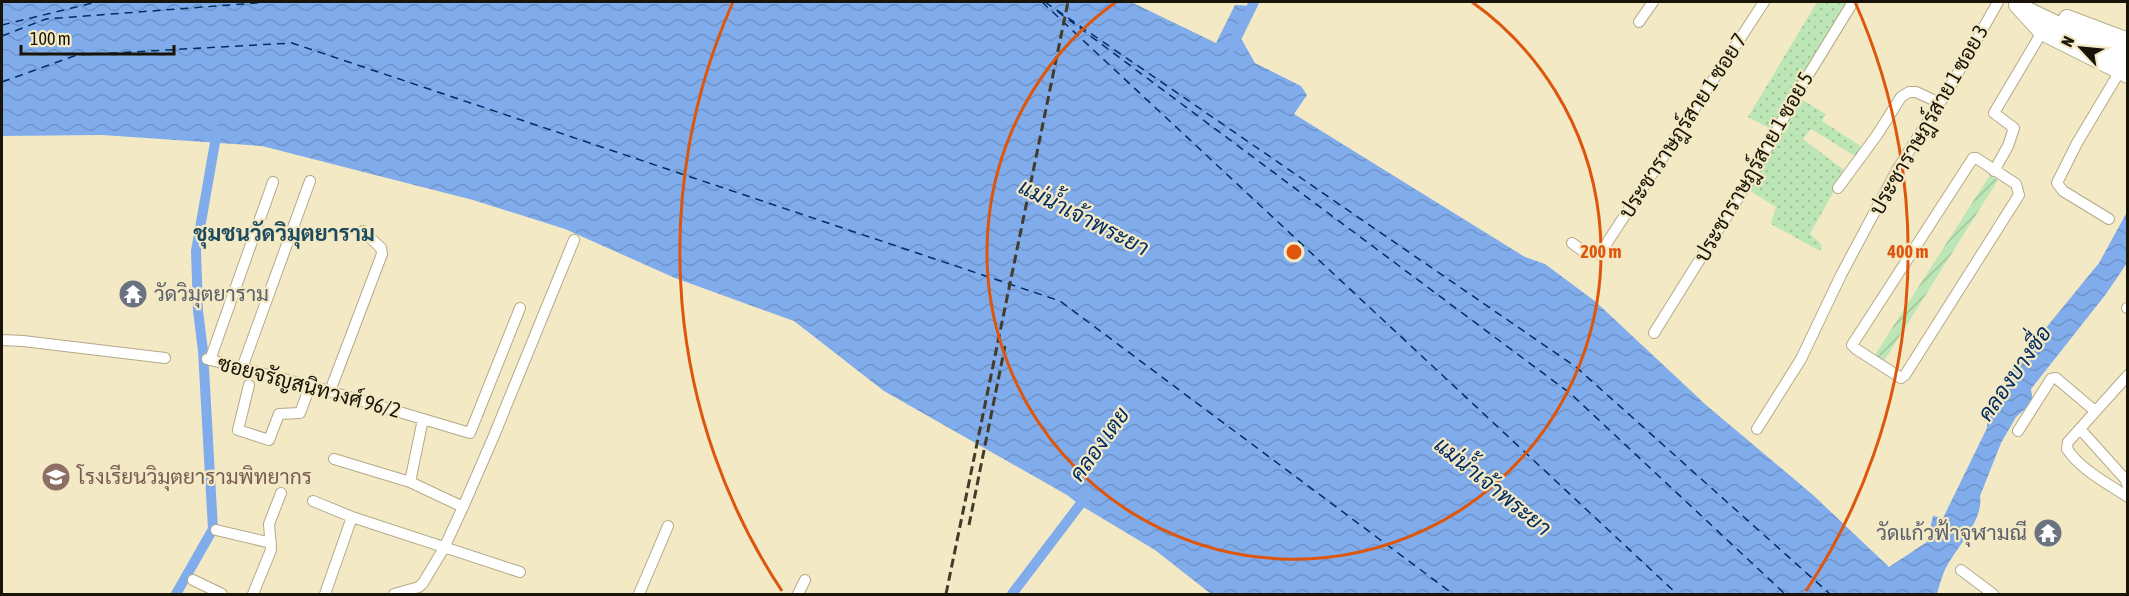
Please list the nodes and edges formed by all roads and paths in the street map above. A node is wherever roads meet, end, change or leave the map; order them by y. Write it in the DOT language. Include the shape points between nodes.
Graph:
graph roads {
  1 [pos="1653,2"];
  2 [pos="1764,2"];
  3 [pos="1853,2"];
  4 [pos="1998,2"];
  5 [pos="2013,3"];
  6 [pos="1639,22"];
  7 [pos="2042,32"];
  8 [pos="2127,41"];
  9 [pos="2125,68"];
  10 [pos="1940,103"];
  11 [pos="1994,171"];
  12 [pos="309,181"];
  13 [pos="273,182"];
  14 [pos="1838,188"];
  15 [pos="2109,219"];
  16 [pos="363,231"];
  17 [pos="574,240"];
  18 [pos="1572,243"];
  19 [pos="520,308"];
  20 [pos="1654,333"];
  21 [pos="2,340"];
  22 [pos="165,358"];
  23 [pos="242,368"];
  24 [pos="2127,375"];
  25 [pos="249,385"];
  26 [pos="310,386"];
  27 [pos="330,391"];
  28 [pos="2095,411"];
  29 [pos="423,419"];
  30 [pos="1757,429"];
  31 [pos="2080,429"];
  32 [pos="2018,431"];
  33 [pos="334,459"];
  34 [pos="410,482"];
  35 [pos="2127,486"];
  36 [pos="281,493"];
  37 [pos="2127,497"];
  38 [pos="313,501"];
  39 [pos="463,507"];
  40 [pos="352,517"];
  41 [pos="668,526"];
  42 [pos="216,530"];
  43 [pos="271,543"];
  44 [pos="444,548"];
  45 [pos="1961,570"];
  46 [pos="520,572"];
  47 [pos="194,580"];
  48 [pos="805,580"];
  49 [pos="222,594"];
  50 [pos="253,594"];
  51 [pos="325,594"];
  52 [pos="394,594"];
  53 [pos="639,594"];
  54 [pos="798,594"];
  55 [pos="1993,594"];
  1 -- 6 [label="street"];
  2 -- 18 [label="street, ประชาราษฎร์สาย 1 ซอย 7" via="1601,252 1589,254"];
  3 -- 20 [label="street, ประชาราษฎร์สาย 1 ซอย 5"];
  4 -- 10 [label="street, ประชาราษฎร์สาย 1 ซอย 3"];
  5 -- 7 [label="main road"];
  5 -- 8 [label="main road" via="2048,10"];
  5 -- 9 [label="main road" via="2079,34"];
  7 -- 9 [label="main road"];
  7 -- 11 [label="street" via="1994,113 2014,128"];
  9 -- 15 [label="street" via="2077,143 2057,183 2063,191"];
  10 -- 14 [label="street" via="1916,92 1901,97"];
  10 -- 30 [label="street, ประชาราษฎร์สาย 1 ซอย 3" via="1897,170 1801,359"];
  11 -- 11 [label="street" via="2016,184 2019,195 1901,378 1852,345 1971,159 1976,158"];
  12 -- 23 [label="street"];
  13 -- 23 [label="street, ซอยจรัญสนิทวงศ์ 96/2" via="208,360"];
  16 -- 27 [label="street" via="381,248 382,254"];
  17 -- 39 [label="street"];
  19 -- 29 [label="street" via="471,433"];
  21 -- 22 [label="street"];
  23 -- 26 [label="street, ซอยจรัญสนิทวงศ์ 96/2"];
  24 -- 28 [label="street"];
  25 -- 26 [label="street" via="238,430 269,440 279,414 300,413"];
  26 -- 27 [label="street, ซอยจรัญสนิทวงศ์ 96/2"];
  27 -- 29 [label="street, ซอยจรัญสนิทวงศ์ 96/2"];
  28 -- 31 [label="street"];
  28 -- 32 [label="street" via="2056,378 2051,379"];
  29 -- 34 [label="street, ซอยจรัญสนิทวงศ์ 96/2"];
  31 -- 35 [label="street"];
  31 -- 37 [label="street" via="2067,449"];
  33 -- 34 [label="street"];
  34 -- 39 [label="street"];
  36 -- 43 [label="street" via="269,524"];
  38 -- 40 [label="street"];
  39 -- 44 [label="street"];
  40 -- 44 [label="street"];
  40 -- 51 [label="street"];
  41 -- 53 [label="street"];
  42 -- 43 [label="street"];
  43 -- 50 [label="street"];
  44 -- 46 [label="street"];
  44 -- 52 [label="street" via="419,587"];
  45 -- 55 [label="street"];
  47 -- 49 [label="street"];
  48 -- 54 [label="street"];
}
